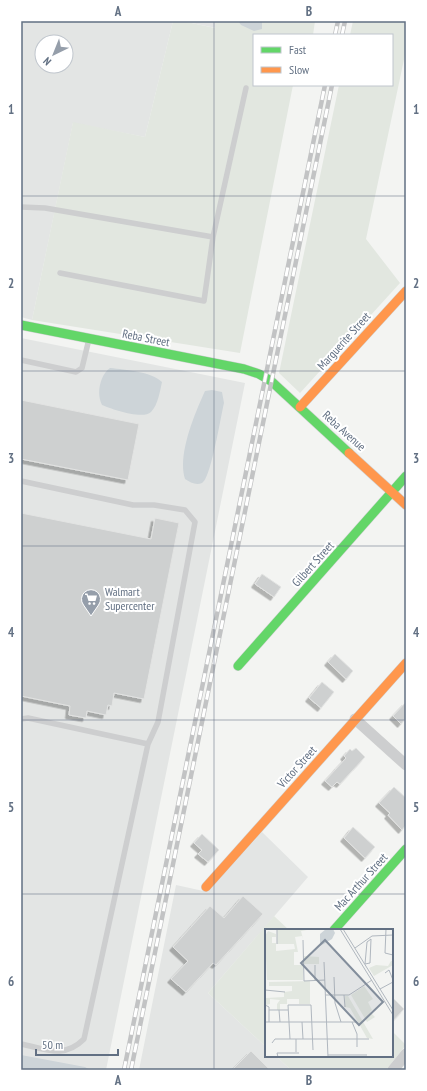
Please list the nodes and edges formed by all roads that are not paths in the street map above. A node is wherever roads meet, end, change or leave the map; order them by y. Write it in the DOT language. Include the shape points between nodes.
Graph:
graph roads {
  1 [pos="246,88"];
  2 [pos="21,207"];
  3 [pos="213,237"];
  4 [pos="60,273"];
  5 [pos="406,291"];
  6 [pos="21,325"];
  7 [pos="89,338"];
  8 [pos="21,360"];
  9 [pos="265,377"];
  10 [pos="300,407"];
  11 [pos="406,476"];
  12 [pos="21,481"];
  13 [pos="393,492"];
  14 [pos="406,505"];
  15 [pos="406,663"];
  16 [pos="238,666"];
  17 [pos="21,719"];
  18 [pos="356,719"];
  19 [pos="148,744"];
  20 [pos="406,765"];
  21 [pos="406,849"];
  22 [pos="206,887"];
  23 [pos="335,929"];
  24 [pos="21,1044"];
  25 [pos="406,1054"];
  26 [pos="393,1070"];
  1 -- 3 [label="lane"];
  2 -- 3 [label="lane" via="45,208"];
  3 -- 4 [label="lane" via="204,301"];
  5 -- 10 [label="street, Marguerite Street"];
  6 -- 7 [label="street, Reba Street"];
  7 -- 8 [label="lane" via="82,368 76,372"];
  7 -- 9 [label="street, Reba Street" via="244,369"];
  9 -- 10 [label="street, Reba Avenue"];
  10 -- 13 [label="street, Reba Avenue"];
  11 -- 13 [label="street, Gilbert Street"];
  12 -- 19 [label="lane" via="133,505 154,505 185,510 195,522 158,722"];
  13 -- 14 [label="street, Reba Avenue"];
  13 -- 16 [label="street, Gilbert Street"];
  15 -- 18 [label="street, Victor Street"];
  17 -- 19 [label="lane" via="28,718"];
  18 -- 20 [label="street"];
  18 -- 22 [label="street, Victor Street"];
  19 -- 24 [label="lane" via="84,1039 77,1047 67,1052"];
  21 -- 23 [label="street, Mac Arthur Street"];
  25 -- 26 [label="street"];
}
